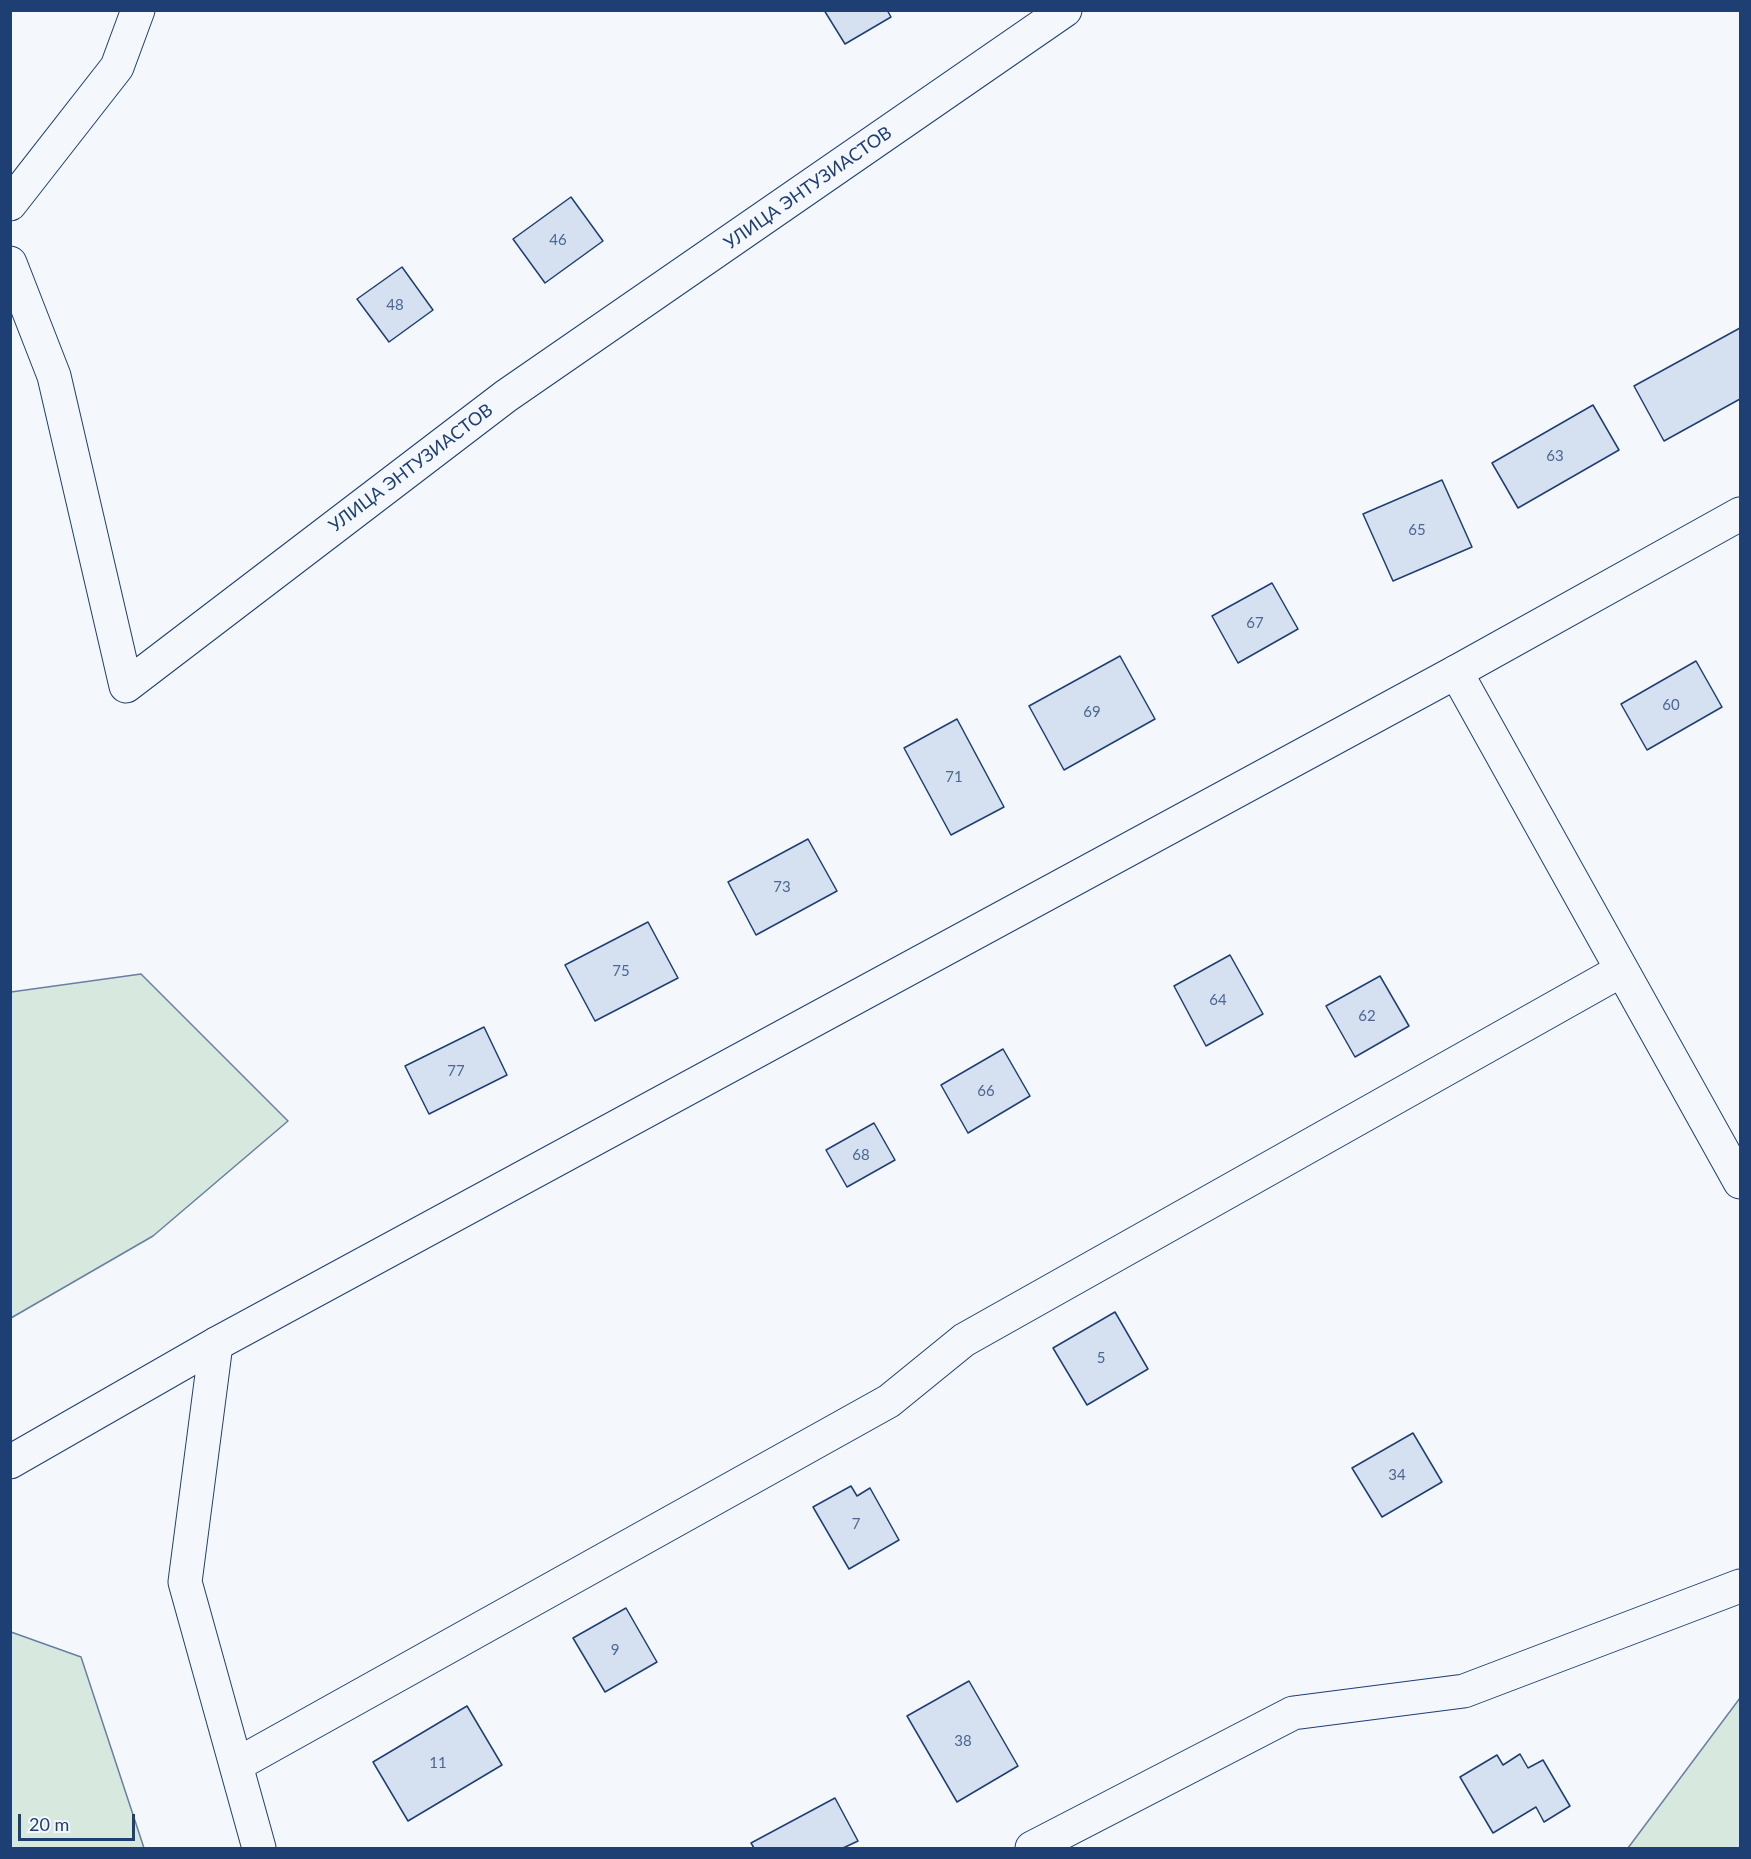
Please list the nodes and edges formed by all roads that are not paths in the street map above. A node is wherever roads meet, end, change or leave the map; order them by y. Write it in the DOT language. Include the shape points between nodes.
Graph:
graph roads {
  1 [pos="138,10"];
  2 [pos="1065,10"];
  3 [pos="10,204"];
  4 [pos="10,263"];
  5 [pos="1740,514"];
  6 [pos="1456,672"];
  7 [pos="1622,970"];
  8 [pos="1740,1182"];
  9 [pos="216,1344"];
  10 [pos="10,1462"];
  11 [pos="1740,1586"];
  12 [pos="236,1765"];
  13 [pos="259,1848"];
  14 [pos="1032,1848"];
  1 -- 3 [label="street" via="117,67"];
  2 -- 4 [label="street, УЛИЦА ЭНТУЗИАСТОВ" via="506,396 126,686 54,376"];
  5 -- 6 [label="street"];
  6 -- 7 [label="street"];
  6 -- 9 [label="street"];
  7 -- 8 [label="street"];
  7 -- 12 [label="street" via="964,1340 889,1401"];
  9 -- 10 [label="street"];
  9 -- 12 [label="street" via="185,1582"];
  11 -- 14 [label="street" via="1464,1690 1293,1713"];
  12 -- 13 [label="street"];
}
